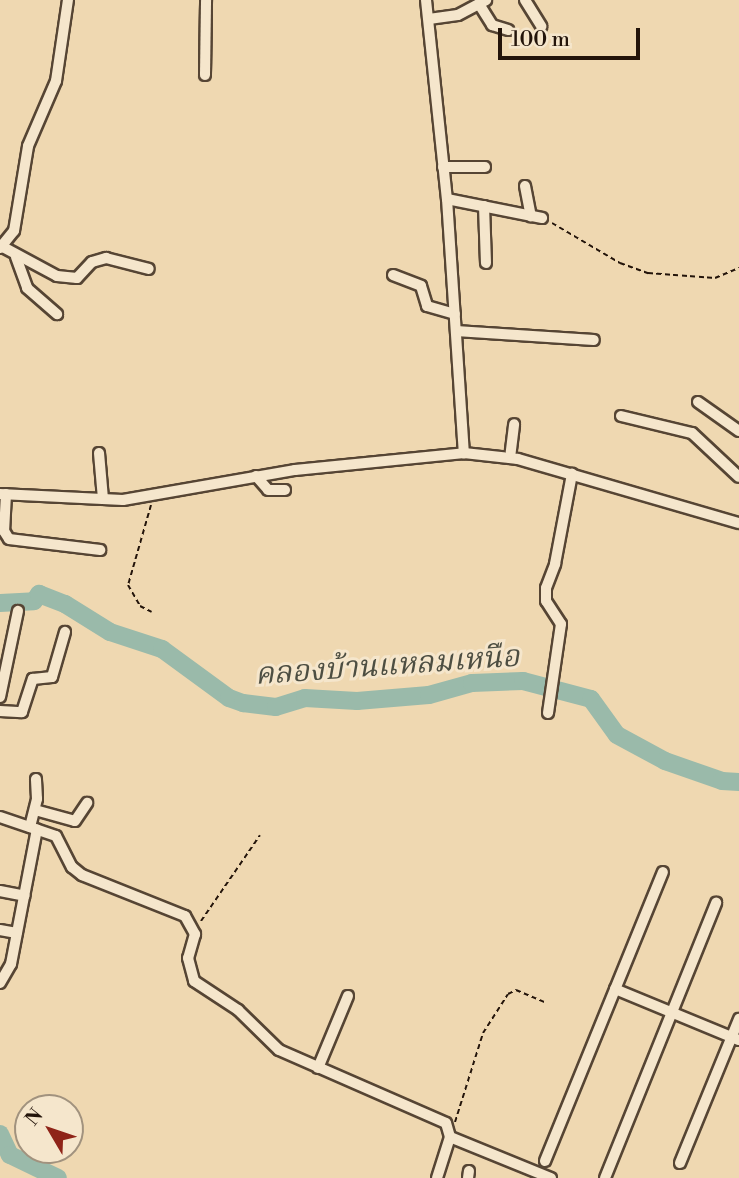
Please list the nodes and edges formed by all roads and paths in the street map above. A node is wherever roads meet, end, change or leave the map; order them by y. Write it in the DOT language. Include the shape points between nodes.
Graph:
graph roads {
  1 [pos="68,0"];
  2 [pos="206,0"];
  3 [pos="426,0"];
  4 [pos="525,0"];
  5 [pos="482,2"];
  6 [pos="429,19"];
  7 [pos="541,26"];
  8 [pos="508,30"];
  9 [pos="205,75"];
  10 [pos="443,167"];
  11 [pos="485,167"];
  12 [pos="525,186"];
  13 [pos="447,199"];
  14 [pos="484,206"];
  15 [pos="536,217"];
  16 [pos="2,248"];
  17 [pos="16,257"];
  18 [pos="486,263"];
  19 [pos="739,268"];
  20 [pos="149,269"];
  21 [pos="393,275"];
  22 [pos="57,314"];
  23 [pos="455,314"];
  24 [pos="456,331"];
  25 [pos="594,340"];
  26 [pos="698,402"];
  27 [pos="621,416"];
  28 [pos="514,424"];
  29 [pos="739,431"];
  30 [pos="99,453"];
  31 [pos="464,453"];
  32 [pos="510,458"];
  33 [pos="572,474"];
  34 [pos="256,476"];
  35 [pos="739,477"];
  36 [pos="285,490"];
  37 [pos="3,494"];
  38 [pos="152,497"];
  39 [pos="103,499"];
  40 [pos="739,523"];
  41 [pos="100,550"];
  42 [pos="18,611"];
  43 [pos="152,612"];
  44 [pos="65,632"];
  45 [pos="0,697"];
  46 [pos="0,711"];
  47 [pos="548,713"];
  48 [pos="36,779"];
  49 [pos="87,803"];
  50 [pos="35,810"];
  51 [pos="0,817"];
  52 [pos="34,828"];
  53 [pos="260,835"];
  54 [pos="663,873"];
  55 [pos="0,891"];
  56 [pos="25,896"];
  57 [pos="716,903"];
  58 [pos="193,924"];
  59 [pos="0,930"];
  60 [pos="18,933"];
  61 [pos="0,983"];
  62 [pos="615,989"];
  63 [pos="348,996"];
  64 [pos="546,1003"];
  65 [pos="673,1011"];
  66 [pos="739,1019"];
  67 [pos="735,1039"];
  68 [pos="318,1068"];
  69 [pos="450,1133"];
  70 [pos="545,1161"];
  71 [pos="680,1163"];
  72 [pos="437,1178"];
  73 [pos="551,1178"];
  74 [pos="605,1178"];
  1 -- 16 [label="street" via="56,81 28,146 14,231"];
  2 -- 9 [label="street"];
  3 -- 6 [label="street"];
  4 -- 7 [label="street"];
  5 -- 6 [label="street" via="458,15"];
  5 -- 8 [label="street" via="492,25"];
  6 -- 10 [label="street"];
  10 -- 11 [label="street"];
  10 -- 13 [label="street"];
  12 -- 15 [label="street"];
  13 -- 14 [label="street"];
  13 -- 23 [label="street"];
  14 -- 15 [label="street"];
  14 -- 18 [label="street"];
  15 -- 19 [label="path" via="620,263 648,273 715,278"];
  16 -- 17 [label="street"];
  17 -- 20 [label="street" via="44,271 77,278 99,259"];
  17 -- 22 [label="street" via="27,288"];
  21 -- 23 [label="street" via="421,286 427,306"];
  23 -- 24 [label="street"];
  24 -- 25 [label="street"];
  24 -- 31 [label="street"];
  26 -- 29 [label="street"];
  27 -- 35 [label="street" via="692,433"];
  28 -- 32 [label="street"];
  30 -- 39 [label="street"];
  31 -- 32 [label="street"];
  31 -- 34 [label="street"];
  32 -- 33 [label="street"];
  33 -- 40 [label="street"];
  33 -- 47 [label="street" via="555,564 545,588 546,601 561,624"];
  34 -- 36 [label="street" via="268,490"];
  34 -- 38 [label="street"];
  37 -- 39 [label="street"];
  37 -- 41 [label="street" via="4,531 9,539"];
  38 -- 39 [label="street"];
  38 -- 43 [label="path" via="148,528 128,585 131,596"];
  42 -- 45 [label="street"];
  44 -- 46 [label="street" via="52,677 33,679 22,712"];
  48 -- 50 [label="street"];
  49 -- 50 [label="street" via="75,821"];
  50 -- 52 [label="street"];
  51 -- 52 [label="street"];
  52 -- 56 [label="street"];
  52 -- 58 [label="street" via="60,838 76,872 177,912"];
  53 -- 58 [label="path" via="203,918"];
  54 -- 62 [label="street"];
  55 -- 56 [label="street"];
  56 -- 60 [label="street"];
  57 -- 65 [label="street"];
  58 -- 68 [label="street" via="188,971 194,981 238,1010 279,1050"];
  59 -- 60 [label="street"];
  60 -- 61 [label="street" via="11,964"];
  62 -- 65 [label="street"];
  62 -- 70 [label="street"];
  63 -- 68 [label="street"];
  64 -- 69 [label="path" via="516,990 508,994 483,1033 463,1106"];
  65 -- 67 [label="street"];
  65 -- 74 [label="street"];
  66 -- 67 [label="street"];
  67 -- 71 [label="street"];
  68 -- 69 [label="street" via="440,1118"];
  69 -- 72 [label="street"];
  69 -- 73 [label="street"];
}
